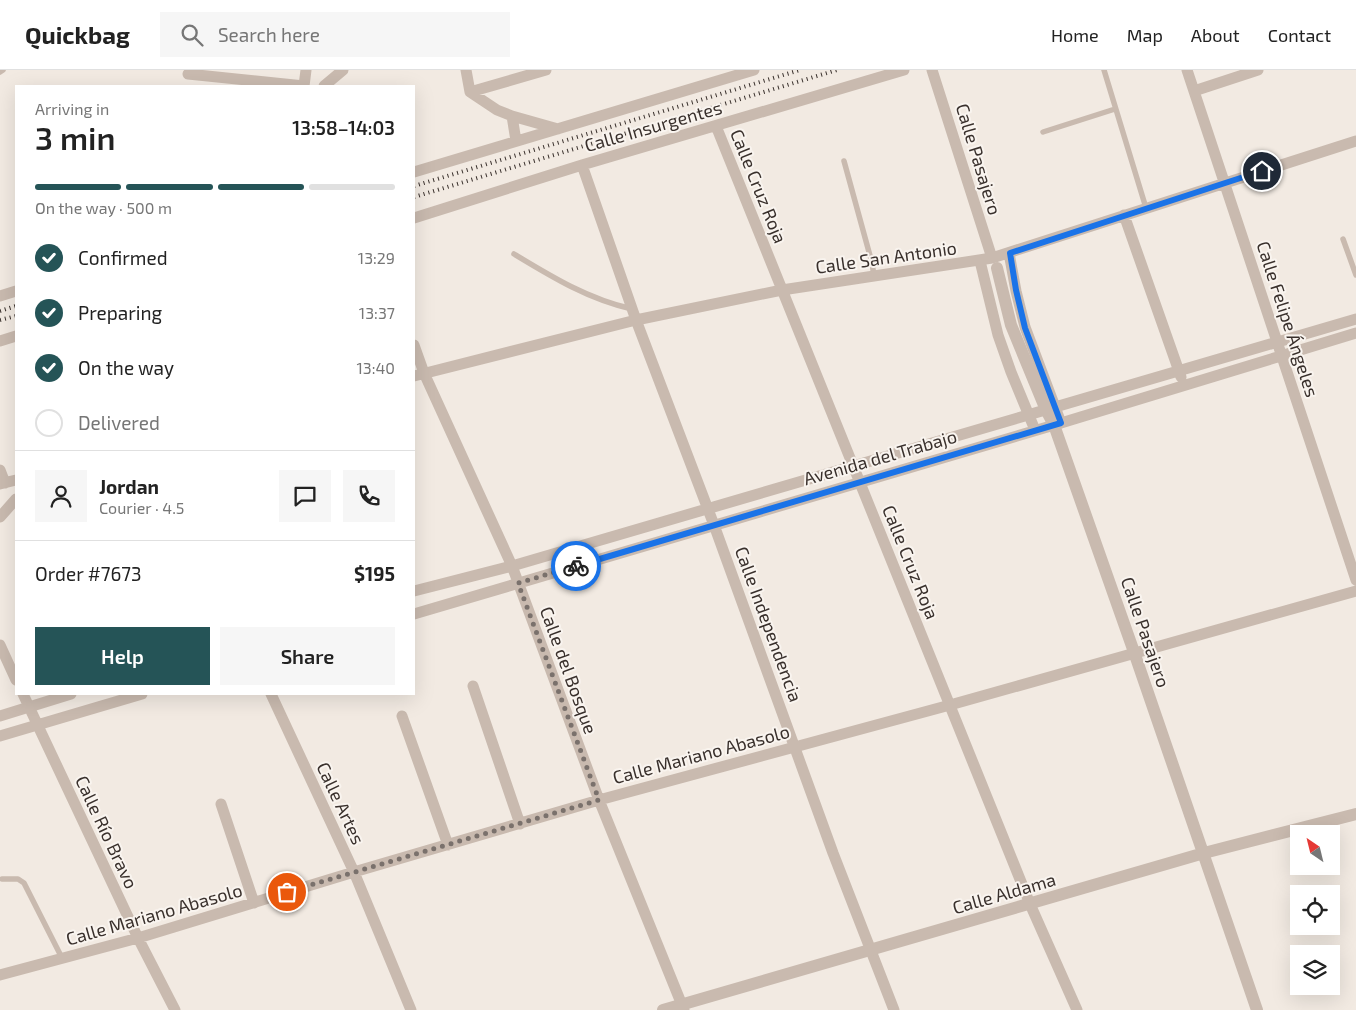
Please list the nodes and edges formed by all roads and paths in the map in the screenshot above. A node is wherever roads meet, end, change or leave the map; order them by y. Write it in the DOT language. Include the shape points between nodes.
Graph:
graph roads {
  1 [pos="306,70"];
  2 [pos="343,70"];
  3 [pos="466,70"];
  4 [pos="546,70"];
  5 [pos="754,70"];
  6 [pos="904,70"];
  7 [pos="932,70"];
  8 [pos="1104,70"];
  9 [pos="1188,70"];
  10 [pos="1258,70"];
  11 [pos="188,74"];
  12 [pos="294,85"];
  13 [pos="304,85"];
  14 [pos="325,85"];
  15 [pos="1194,91"];
  16 [pos="470,92"];
  17 [pos="1116,108"];
  18 [pos="512,116"];
  19 [pos="716,126"];
  20 [pos="558,129"];
  21 [pos="1044,132"];
  22 [pos="516,141"];
  23 [pos="1356,141"];
  24 [pos="844,161"];
  25 [pos="582,165"];
  26 [pos="415,172"];
  27 [pos="1225,183"];
  28 [pos="1146,208"];
  29 [pos="1124,215"];
  30 [pos="415,218"];
  31 [pos="1343,239"];
  32 [pos="1010,253"];
  33 [pos="514,254"];
  34 [pos="990,262"];
  35 [pos="1356,275"];
  36 [pos="874,276"];
  37 [pos="782,290"];
  38 [pos="15,291"];
  39 [pos="0,296"];
  40 [pos="634,314"];
  41 [pos="1356,319"];
  42 [pos="1356,334"];
  43 [pos="15,336"];
  44 [pos="0,341"];
  45 [pos="1278,342"];
  46 [pos="415,351"];
  47 [pos="1282,356"];
  48 [pos="1179,371"];
  49 [pos="419,375"];
  50 [pos="1184,385"];
  51 [pos="1051,409"];
  52 [pos="1029,415"];
  53 [pos="1058,424"];
  54 [pos="1035,430"];
  55 [pos="854,467"];
  56 [pos="0,470"];
  57 [pos="860,481"];
  58 [pos="7,483"];
  59 [pos="15,500"];
  60 [pos="708,509"];
  61 [pos="0,517"];
  62 [pos="714,524"];
  63 [pos="512,566"];
  64 [pos="1356,580"];
  65 [pos="518,583"];
  66 [pos="415,591"];
  67 [pos="1356,591"];
  68 [pos="415,614"];
  69 [pos="0,645"];
  70 [pos="1134,652"];
  71 [pos="15,678"];
  72 [pos="473,686"];
  73 [pos="23,695"];
  74 [pos="68,695"];
  75 [pos="139,695"];
  76 [pos="271,695"];
  77 [pos="950,705"];
  78 [pos="29,707"];
  79 [pos="0,716"];
  80 [pos="402,716"];
  81 [pos="38,725"];
  82 [pos="0,736"];
  83 [pos="795,747"];
  84 [pos="599,800"];
  85 [pos="221,804"];
  86 [pos="1356,814"];
  87 [pos="520,824"];
  88 [pos="448,845"];
  89 [pos="1204,853"];
  90 [pos="354,872"];
  91 [pos="2,879"];
  92 [pos="254,903"];
  93 [pos="1030,904"];
  94 [pos="138,938"];
  95 [pos="870,949"];
  96 [pos="62,958"];
  97 [pos="0,975"];
  98 [pos="684,1007"];
  99 [pos="176,1010"];
  100 [pos="411,1010"];
  101 [pos="663,1010"];
  102 [pos="894,1010"];
  103 [pos="1077,1010"];
  104 [pos="1257,1010"];
  1 -- 13 [label="street"];
  2 -- 14 [label="street"];
  3 -- 16 [label="street"];
  4 -- 16 [label="street"];
  5 -- 20 [label="street, Calle Insurgentes"];
  6 -- 19 [label="street, Calle Insurgentes"];
  7 -- 34 [label="street, Calle Pasajero"];
  8 -- 17 [label="lane"];
  9 -- 15 [label="street, Calle Felipe Ángeles"];
  10 -- 15 [label="street"];
  11 -- 12 [label="street"];
  15 -- 27 [label="street, Calle Felipe Ángeles"];
  16 -- 18 [label="street"];
  17 -- 21 [label="lane"];
  17 -- 28 [label="lane"];
  18 -- 20 [label="street"];
  18 -- 22 [label="street"];
  19 -- 25 [label="street, Calle Insurgentes"];
  19 -- 37 [label="street, Calle Cruz Roja"];
  20 -- 22 [label="street, Calle Insurgentes"];
  22 -- 26 [label="street, Calle Insurgentes"];
  23 -- 27 [label="street, Calle San Antonio"];
  24 -- 36 [label="lane"];
  25 -- 30 [label="street, Calle Insurgentes"];
  25 -- 40 [label="street, Calle Independencia"];
  27 -- 28 [label="street, Calle San Antonio"];
  27 -- 45 [label="street, Calle Felipe Ángeles"];
  28 -- 29 [label="street, Calle San Antonio"];
  29 -- 32 [label="street, Calle San Antonio"];
  29 -- 48 [label="street"];
  31 -- 35 [label="lane"];
  32 -- 34 [label="street, Calle San Antonio"];
  32 -- 51 [label="street" via="1025,328"];
  33 -- 40 [label="lane" via="569,287"];
  34 -- 36 [label="street, Calle San Antonio"];
  34 -- 51 [label="street, Calle Pasajero" via="1011,325"];
  34 -- 52 [label="street" via="998,335"];
  36 -- 37 [label="street, Calle San Antonio"];
  37 -- 40 [label="street, Calle San Antonio"];
  37 -- 55 [label="street, Calle Cruz Roja"];
  38 -- 39 [label="street"];
  40 -- 49 [label="street, Calle San Antonio"];
  40 -- 60 [label="street, Calle Independencia"];
  41 -- 45 [label="street, Avenida del Trabajo"];
  42 -- 47 [label="street, Avenida del Trabajo"];
  43 -- 44 [label="street"];
  45 -- 47 [label="street, Calle Felipe Ángeles"];
  45 -- 48 [label="street, Avenida del Trabajo"];
  46 -- 49 [label="street, Calle del Bosque"];
  47 -- 50 [label="street, Avenida del Trabajo"];
  47 -- 64 [label="street, Calle Felipe Ángeles"];
  48 -- 50 [label="street"];
  48 -- 51 [label="street, Avenida del Trabajo"];
  49 -- 63 [label="street, Calle del Bosque"];
  50 -- 53 [label="street, Avenida del Trabajo"];
  51 -- 52 [label="street, Avenida del Trabajo"];
  51 -- 53 [label="street, Calle Pasajero"];
  52 -- 54 [label="street"];
  52 -- 55 [label="street, Avenida del Trabajo"];
  53 -- 54 [label="street, Avenida del Trabajo"];
  53 -- 70 [label="street, Calle Pasajero"];
  54 -- 57 [label="street, Avenida del Trabajo"];
  55 -- 57 [label="street, Calle Cruz Roja"];
  55 -- 60 [label="street, Avenida del Trabajo"];
  56 -- 58 [label="street"];
  57 -- 62 [label="street, Avenida del Trabajo"];
  57 -- 77 [label="street, Calle Cruz Roja"];
  59 -- 61 [label="street"];
  60 -- 62 [label="street, Calle Independencia"];
  60 -- 63 [label="street, Avenida del Trabajo"];
  62 -- 65 [label="street, Avenida del Trabajo"];
  62 -- 83 [label="street, Calle Independencia"];
  63 -- 65 [label="street, Calle del Bosque"];
  63 -- 66 [label="street, Avenida del Trabajo"];
  65 -- 68 [label="street, Avenida del Trabajo"];
  65 -- 84 [label="street, Calle del Bosque"];
  67 -- 70 [label="street, Calle Mariano Abasolo"];
  69 -- 71 [label="street"];
  70 -- 77 [label="street, Calle Mariano Abasolo"];
  70 -- 89 [label="street, Calle Pasajero"];
  72 -- 87 [label="street"];
  73 -- 78 [label="street, Calle Río Bravo"];
  74 -- 78 [label="street"];
  75 -- 81 [label="street"];
  76 -- 90 [label="street, Calle Artes"];
  77 -- 83 [label="street, Calle Mariano Abasolo"];
  77 -- 93 [label="street, Calle Cruz Roja"];
  78 -- 79 [label="street"];
  78 -- 81 [label="street, Calle Río Bravo"];
  80 -- 88 [label="street"];
  81 -- 82 [label="street"];
  81 -- 94 [label="street, Calle Río Bravo"];
  83 -- 84 [label="street, Calle Mariano Abasolo"];
  83 -- 95 [label="street, Calle Independencia"];
  84 -- 87 [label="street, Calle Mariano Abasolo"];
  84 -- 98 [label="street, Calle del Bosque"];
  85 -- 92 [label="street"];
  86 -- 89 [label="street, Calle Aldama"];
  87 -- 88 [label="street, Calle Mariano Abasolo"];
  88 -- 90 [label="street, Calle Mariano Abasolo"];
  89 -- 93 [label="street, Calle Aldama"];
  89 -- 104 [label="street, Calle Pasajero"];
  90 -- 92 [label="street, Calle Mariano Abasolo"];
  90 -- 100 [label="street, Calle Artes"];
  91 -- 96 [label="lane" via="18,879 24,883"];
  92 -- 94 [label="street, Calle Mariano Abasolo"];
  93 -- 95 [label="street, Calle Aldama"];
  93 -- 103 [label="street, Calle Cruz Roja"];
  94 -- 96 [label="street, Calle Mariano Abasolo"];
  94 -- 99 [label="street, Calle Río Bravo"];
  95 -- 98 [label="street, Calle Aldama"];
  95 -- 102 [label="street, Calle Independencia"];
  96 -- 97 [label="street, Calle Mariano Abasolo"];
  98 -- 101 [label="street, Calle Aldama"];
}
